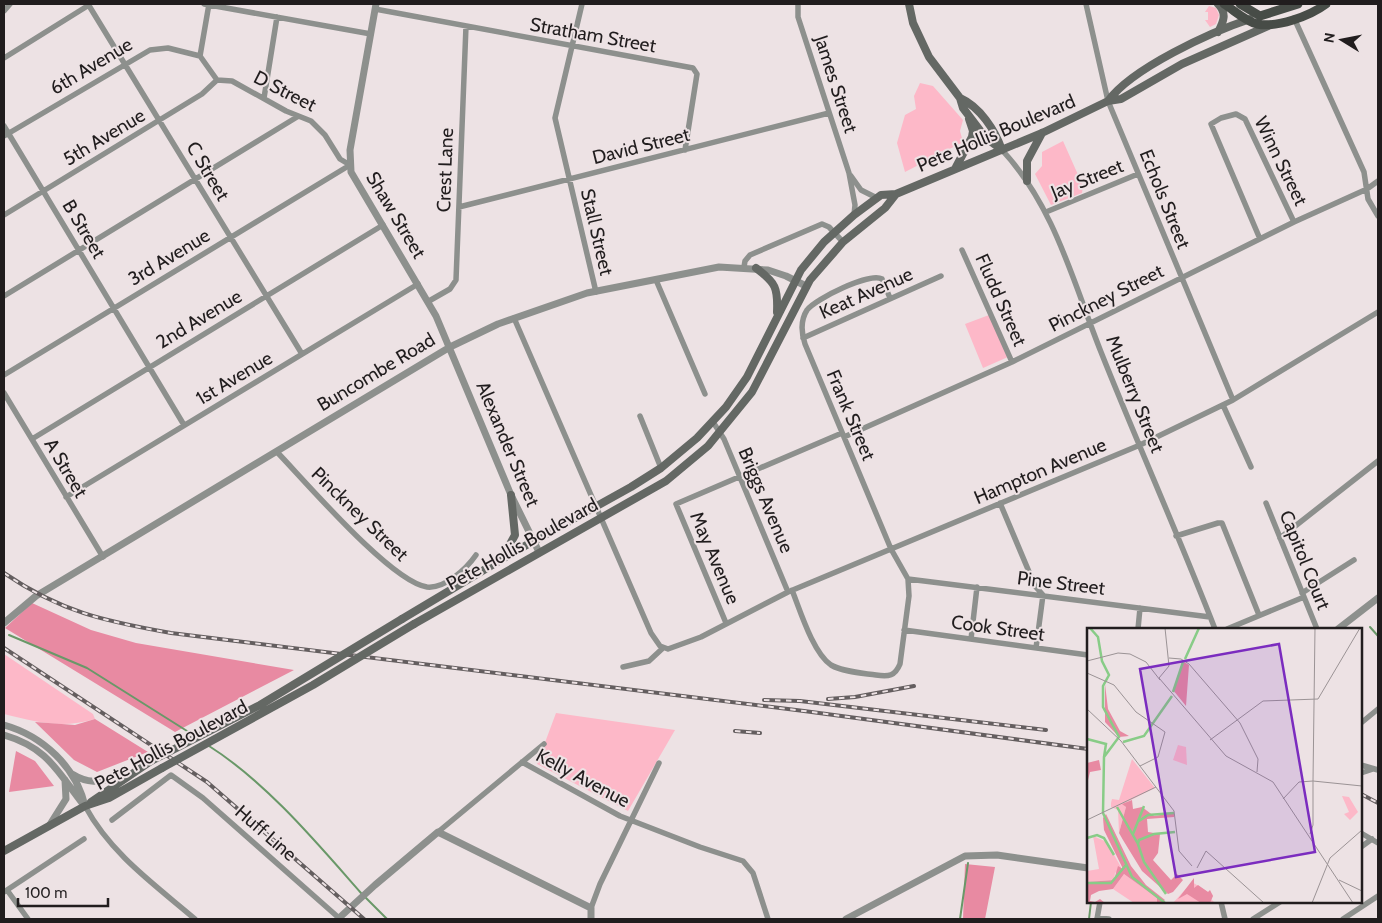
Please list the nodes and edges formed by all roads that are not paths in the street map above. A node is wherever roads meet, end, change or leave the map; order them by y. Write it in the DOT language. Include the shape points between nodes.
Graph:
graph roads {
  1 [pos="10,4"];
  2 [pos="88,4"];
  3 [pos="207,4"];
  4 [pos="582,4"];
  5 [pos="798,4"];
  6 [pos="909,4"];
  7 [pos="1086,4"];
  8 [pos="1218,4"];
  9 [pos="1224,4"];
  10 [pos="1240,4"];
  11 [pos="1298,4"];
  12 [pos="1326,4"];
  13 [pos="376,7"];
  14 [pos="4,11"];
  15 [pos="1260,16"];
  16 [pos="277,17"];
  17 [pos="1294,18"];
  18 [pos="1247,20"];
  19 [pos="1272,25"];
  20 [pos="466,26"];
  21 [pos="1218,32"];
  22 [pos="371,34"];
  23 [pos="572,46"];
  24 [pos="200,56"];
  25 [pos="4,58"];
  26 [pos="124,63"];
  27 [pos="217,80"];
  28 [pos="264,98"];
  29 [pos="960,98"];
  30 [pos="1108,100"];
  31 [pos="963,108"];
  32 [pos="830,113"];
  33 [pos="297,117"];
  34 [pos="160,121"];
  35 [pos="4,126"];
  36 [pos="1042,133"];
  37 [pos="6,135"];
  38 [pos="685,150"];
  39 [pos="1002,150"];
  40 [pos="350,166"];
  41 [pos="956,168"];
  42 [pos="849,173"];
  43 [pos="1138,174"];
  44 [pos="195,179"];
  45 [pos="570,179"];
  46 [pos="1378,181"];
  47 [pos="1027,182"];
  48 [pos="1367,189"];
  49 [pos="43,192"];
  50 [pos="896,194"];
  51 [pos="877,198"];
  52 [pos="459,207"];
  53 [pos="1046,212"];
  54 [pos="854,215"];
  55 [pos="4,216"];
  56 [pos="1378,216"];
  57 [pos="1294,222"];
  58 [pos="383,225"];
  59 [pos="834,233"];
  60 [pos="230,237"];
  61 [pos="1260,239"];
  62 [pos="843,242"];
  63 [pos="79,250"];
  64 [pos="962,250"];
  65 [pos="744,268"];
  66 [pos="756,268"];
  67 [pos="941,276"];
  68 [pos="1182,277"];
  69 [pos="656,280"];
  70 [pos="795,280"];
  71 [pos="418,284"];
  72 [pos="806,286"];
  73 [pos="596,292"];
  74 [pos="4,296"];
  75 [pos="266,296"];
  76 [pos="890,298"];
  77 [pos="429,301"];
  78 [pos="114,308"];
  79 [pos="1378,312"];
  80 [pos="777,314"];
  81 [pos="514,318"];
  82 [pos="1090,322"];
  83 [pos="803,338"];
  84 [pos="450,347"];
  85 [pos="302,354"];
  86 [pos="1012,362"];
  87 [pos="149,367"];
  88 [pos="4,375"];
  89 [pos="4,393"];
  90 [pos="705,394"];
  91 [pos="1233,400"];
  92 [pos="1223,405"];
  93 [pos="640,416"];
  94 [pos="713,422"];
  95 [pos="184,425"];
  96 [pos="720,433"];
  97 [pos="843,435"];
  98 [pos="32,439"];
  99 [pos="1140,446"];
  100 [pos="277,452"];
  101 [pos="1378,461"];
  102 [pos="1251,467"];
  103 [pos="661,468"];
  104 [pos="740,477"];
  105 [pos="511,495"];
  106 [pos="66,497"];
  107 [pos="1000,503"];
  108 [pos="1266,503"];
  109 [pos="676,504"];
  110 [pos="596,507"];
  111 [pos="601,518"];
  112 [pos="1176,536"];
  113 [pos="1280,538"];
  114 [pos="534,542"];
  115 [pos="891,549"];
  116 [pos="539,552"];
  117 [pos="476,555"];
  118 [pos="103,557"];
  119 [pos="1354,560"];
  120 [pos="500,561"];
  121 [pos="908,579"];
  122 [pos="977,587"];
  123 [pos="790,591"];
  124 [pos="1043,595"];
  125 [pos="1303,595"];
  126 [pos="1378,598"];
  127 [pos="1140,608"];
  128 [pos="1259,615"];
  129 [pos="1210,617"];
  130 [pos="4,622"];
  131 [pos="726,623"];
  132 [pos="1138,628"];
  133 [pos="1215,628"];
  134 [pos="1229,628"];
  135 [pos="1317,628"];
  136 [pos="1339,628"];
  137 [pos="904,630"];
  138 [pos="971,639"];
  139 [pos="664,648"];
  140 [pos="1036,648"];
  141 [pos="1087,655"];
  142 [pos="623,667"];
  143 [pos="1378,709"];
  144 [pos="1362,721"];
  145 [pos="4,725"];
  146 [pos="4,735"];
  147 [pos="544,744"];
  148 [pos="522,762"];
  149 [pos="659,763"];
  150 [pos="1362,764"];
  151 [pos="1377,770"];
  152 [pos="71,773"];
  153 [pos="1362,773"];
  154 [pos="131,775"];
  155 [pos="65,780"];
  156 [pos="85,806"];
  157 [pos="112,820"];
  158 [pos="630,820"];
  159 [pos="49,826"];
  160 [pos="438,832"];
  161 [pos="1362,834"];
  162 [pos="84,839"];
  163 [pos="1372,839"];
  164 [pos="1378,843"];
  165 [pos="1362,846"];
  166 [pos="4,851"];
  167 [pos="1087,868"];
  168 [pos="5,891"];
  169 [pos="1378,896"];
  170 [pos="1100,903"];
  171 [pos="1221,903"];
  172 [pos="1278,903"];
  173 [pos="590,908"];
  174 [pos="28,919"];
  175 [pos="194,919"];
  176 [pos="339,919"];
  177 [pos="591,919"];
  178 [pos="768,919"];
  179 [pos="846,919"];
  180 [pos="1097,919"];
  181 [pos="1109,919"];
  182 [pos="1226,919"];
  183 [pos="1253,919"];
  184 [pos="1342,919"];
  1 -- 14 [label="street"];
  2 -- 25 [label="street"];
  2 -- 26 [label="street, C Street"];
  3 -- 16 [label="street"];
  3 -- 24 [label="street"];
  4 -- 23 [label="street, Stall Street"];
  5 -- 32 [label="street, James Street" via="798,16"];
  6 -- 29 [label="main road" via="920,42"];
  7 -- 30 [label="street, Echols Street"];
  8 -- 21 [label="main road" via="1224,15"];
  9 -- 18 [label="main road"];
  10 -- 15 [label="main road"];
  11 -- 15 [label="main road"];
  12 -- 17 [label="main road"];
  13 -- 20 [label="street, Stratham Street"];
  13 -- 22 [label="street, Shaw Street"];
  15 -- 18 [label="main road, Pete Hollis Boulevard"];
  16 -- 22 [label="street"];
  16 -- 28 [label="street"];
  17 -- 19 [label="main road"];
  17 -- 48 [label="street" via="1364,172"];
  18 -- 19 [label="main road"];
  18 -- 21 [label="main road, Pete Hollis Boulevard"];
  19 -- 30 [label="main road, Pete Hollis Boulevard" via="1182,64 1122,99"];
  20 -- 23 [label="street, Stratham Street"];
  20 -- 52 [label="street, Crest Lane"];
  21 -- 30 [label="main road, Pete Hollis Boulevard" via="1118,87"];
  22 -- 40 [label="street, Shaw Street" via="350,150"];
  23 -- 38 [label="street, Stratham Street" via="693,68 696,71"];
  23 -- 45 [label="street, Stall Street" via="555,114"];
  24 -- 26 [label="street, 6th Avenue" via="160,47"];
  24 -- 27 [label="street"];
  26 -- 34 [label="street, C Street"];
  26 -- 37 [label="street, 6th Avenue"];
  27 -- 28 [label="street, D Street" via="232,81"];
  27 -- 34 [label="street, 5th Avenue" via="202,94"];
  28 -- 33 [label="street, D Street"];
  29 -- 31 [label="main road"];
  29 -- 39 [label="main road" via="969,102 996,133"];
  30 -- 36 [label="main road, Pete Hollis Boulevard"];
  30 -- 43 [label="street, Echols Street"];
  31 -- 39 [label="main road" via="988,141"];
  31 -- 41 [label="main road" via="973,131 969,146"];
  32 -- 38 [label="street, David Street"];
  32 -- 42 [label="street, James Street"];
  33 -- 40 [label="street, D Street" via="308,119 318,127 340,159"];
  33 -- 44 [label="street"];
  34 -- 44 [label="street, C Street"];
  34 -- 49 [label="street, 5th Avenue"];
  35 -- 37 [label="street, B Street"];
  36 -- 39 [label="main road, Pete Hollis Boulevard"];
  36 -- 47 [label="main road" via="1027,161"];
  37 -- 49 [label="street, B Street"];
  38 -- 45 [label="street, David Street"];
  39 -- 41 [label="main road, Pete Hollis Boulevard"];
  39 -- 47 [label="street, Mulberry Street"];
  40 -- 58 [label="street, Shaw Street"];
  40 -- 60 [label="street, 3rd Avenue"];
  41 -- 50 [label="main road, Pete Hollis Boulevard"];
  42 -- 51 [label="street, James Street" via="861,190"];
  42 -- 54 [label="street, James Street"];
  43 -- 53 [label="street, Jay Street"];
  43 -- 68 [label="street, Echols Street"];
  44 -- 60 [label="street, C Street"];
  44 -- 63 [label="street"];
  45 -- 52 [label="street, David Street"];
  45 -- 73 [label="street, Stall Street"];
  46 -- 48 [label="street, Pinckney Street"];
  47 -- 53 [label="street, Mulberry Street"];
  48 -- 56 [label="street" via="1368,200"];
  48 -- 57 [label="street, Pinckney Street"];
  49 -- 55 [label="street, 5th Avenue"];
  49 -- 63 [label="street, B Street"];
  50 -- 51 [label="main road, Pete Hollis Boulevard"];
  50 -- 62 [label="main road, Pete Hollis Boulevard" via="885,208"];
  51 -- 54 [label="main road, Pete Hollis Boulevard"];
  52 -- 77 [label="street, Crest Lane" via="456,283"];
  53 -- 82 [label="street, Mulberry Street"];
  54 -- 59 [label="main road, Pete Hollis Boulevard"];
  57 -- 61 [label="street, Pinckney Street"];
  57 -- 61 [label="street, Winn Street" via="1245,119 1232,115 1211,124"];
  58 -- 71 [label="street, Shaw Street"];
  58 -- 75 [label="street, 2nd Avenue"];
  59 -- 62 [label="street"];
  59 -- 65 [label="street" via="826,225 817,226 750,255"];
  59 -- 70 [label="main road, Pete Hollis Boulevard"];
  60 -- 75 [label="street, C Street"];
  60 -- 78 [label="street, 3rd Avenue"];
  61 -- 68 [label="street, Pinckney Street"];
  62 -- 72 [label="main road, Pete Hollis Boulevard"];
  63 -- 74 [label="street"];
  63 -- 78 [label="street, B Street"];
  64 -- 86 [label="street, Fludd Street"];
  65 -- 66 [label="street, Buncombe Road"];
  65 -- 69 [label="street, Buncombe Road" via="719,267"];
  66 -- 70 [label="street, Buncombe Road"];
  66 -- 80 [label="main road" via="776,288"];
  67 -- 76 [label="street, Keat Avenue"];
  68 -- 82 [label="street, Pinckney Street"];
  68 -- 91 [label="street, Echols Street"];
  69 -- 73 [label="street, Buncombe Road"];
  69 -- 90 [label="street"];
  70 -- 72 [label="street, Buncombe Road"];
  70 -- 80 [label="main road, Pete Hollis Boulevard"];
  71 -- 77 [label="street, Shaw Street"];
  71 -- 85 [label="street, 1st Avenue"];
  72 -- 96 [label="main road, Pete Hollis Boulevard" via="752,392"];
  73 -- 81 [label="street, Buncombe Road"];
  75 -- 85 [label="street, C Street"];
  75 -- 87 [label="street, 2nd Avenue"];
  76 -- 83 [label="street, Keat Avenue"];
  76 -- 83 [label="street, Frank Street" via="882,279 868,278 816,301 804,316"];
  77 -- 84 [label="street, Shaw Street"];
  78 -- 87 [label="street, B Street"];
  78 -- 88 [label="street, 3rd Avenue"];
  79 -- 91 [label="street, Hampton Avenue"];
  80 -- 94 [label="main road, Pete Hollis Boulevard" via="747,376"];
  81 -- 84 [label="street, Buncombe Road"];
  81 -- 110 [label="street"];
  82 -- 86 [label="street, Pinckney Street"];
  82 -- 99 [label="street, Mulberry Street"];
  83 -- 97 [label="street, Frank Street"];
  84 -- 100 [label="street, Buncombe Road"];
  84 -- 105 [label="street, Alexander Street"];
  85 -- 95 [label="street, 1st Avenue"];
  86 -- 97 [label="street, Pinckney Street"];
  87 -- 95 [label="street, B Street"];
  87 -- 98 [label="street, 2nd Avenue"];
  89 -- 98 [label="street, A Street"];
  91 -- 92 [label="street, Hampton Avenue"];
  92 -- 99 [label="street, Hampton Avenue"];
  92 -- 102 [label="street"];
  93 -- 103 [label="street"];
  94 -- 96 [label="street, Briggs Avenue"];
  94 -- 103 [label="main road, Pete Hollis Boulevard"];
  95 -- 106 [label="street, 1st Avenue"];
  96 -- 104 [label="street, Briggs Avenue"];
  96 -- 111 [label="main road, Pete Hollis Boulevard" via="666,481"];
  97 -- 104 [label="street, Pinckney Street"];
  97 -- 115 [label="street, Frank Street"];
  98 -- 106 [label="street, A Street"];
  99 -- 107 [label="street, Hampton Avenue"];
  99 -- 112 [label="street, Mulberry Street"];
  100 -- 117 [label="street, Pinckney Street" via="384,562 410,580 435,587 469,566"];
  100 -- 118 [label="street, Buncombe Road"];
  101 -- 113 [label="street"];
  103 -- 110 [label="main road, Pete Hollis Boulevard"];
  104 -- 109 [label="street, Pinckney Street"];
  104 -- 123 [label="street, Briggs Avenue"];
  105 -- 114 [label="street, Alexander Street"];
  105 -- 120 [label="main road" via="515,536"];
  106 -- 118 [label="street, A Street"];
  107 -- 115 [label="street, Hampton Avenue"];
  107 -- 124 [label="street" via="1035,586"];
  108 -- 113 [label="street, Capitol Court"];
  109 -- 131 [label="street, May Avenue"];
  110 -- 111 [label="street"];
  110 -- 114 [label="main road, Pete Hollis Boulevard"];
  111 -- 116 [label="main road, Pete Hollis Boulevard"];
  111 -- 139 [label="street" via="651,633"];
  112 -- 128 [label="street" via="1212,524 1222,524"];
  112 -- 129 [label="street, Mulberry Street"];
  113 -- 125 [label="street, Capitol Court"];
  114 -- 116 [label="street, Alexander Street"];
  114 -- 120 [label="main road, Pete Hollis Boulevard"];
  115 -- 121 [label="street, Frank Street"];
  115 -- 123 [label="street, Hampton Avenue"];
  116 -- 156 [label="main road, Pete Hollis Boulevard, bridge" via="298,694 109,798"];
  118 -- 130 [label="street, Buncombe Road" via="30,600"];
  119 -- 125 [label="street"];
  120 -- 154 [label="main road, Pete Hollis Boulevard, bridge" via="260,705 151,761"];
  121 -- 122 [label="street, Pine Street"];
  121 -- 137 [label="street, Frank Street"];
  122 -- 124 [label="street, Pine Street"];
  122 -- 138 [label="street"];
  123 -- 131 [label="street, Hampton Avenue"];
  123 -- 137 [label="street, Briggs Avenue" via="821,655 840,669 892,675 900,664"];
  124 -- 127 [label="street, Pine Street"];
  124 -- 140 [label="street"];
  125 -- 128 [label="street"];
  125 -- 135 [label="street, Capitol Court"];
  126 -- 136 [label="street"];
  127 -- 129 [label="street, Pine Street"];
  127 -- 132 [label="street"];
  128 -- 134 [label="street"];
  129 -- 133 [label="street, Mulberry Street"];
  131 -- 139 [label="street, Hampton Avenue" via="672,649"];
  137 -- 138 [label="street, Cook Street"];
  138 -- 140 [label="street, Cook Street"];
  139 -- 142 [label="street" via="649,661"];
  140 -- 141 [label="street, Cook Street"];
  143 -- 144 [label="street"];
  145 -- 152 [label="street" via="47,747"];
  146 -- 155 [label="street" via="43,753"];
  147 -- 148 [label="street"];
  148 -- 158 [label="street, Kelly Avenue"];
  148 -- 160 [label="street"];
  149 -- 158 [label="street"];
  150 -- 151 [label="street"];
  151 -- 153 [label="street"];
  152 -- 154 [label="street" via="98,783"];
  152 -- 156 [label="street" via="82,792"];
  154 -- 156 [label="main road, Pete Hollis Boulevard"];
  155 -- 156 [label="street"];
  155 -- 159 [label="street" via="66,799"];
  156 -- 159 [label="main road"];
  156 -- 175 [label="street" via="111,846"];
  157 -- 176 [label="street, Huff Line" via="171,775 203,798"];
  158 -- 173 [label="street"];
  158 -- 178 [label="street, Kelly Avenue" via="743,861 753,873"];
  159 -- 166 [label="main road"];
  160 -- 173 [label="street"];
  160 -- 176 [label="street"];
  161 -- 163 [label="street"];
  162 -- 168 [label="street"];
  163 -- 164 [label="street"];
  163 -- 165 [label="street"];
  167 -- 179 [label="street" via="997,855 965,856"];
  168 -- 174 [label="street"];
  169 -- 184 [label="street"];
  170 -- 180 [label="street"];
  171 -- 182 [label="street"];
  172 -- 183 [label="street"];
  173 -- 177 [label="street"];
  180 -- 181 [label="street"];
}
